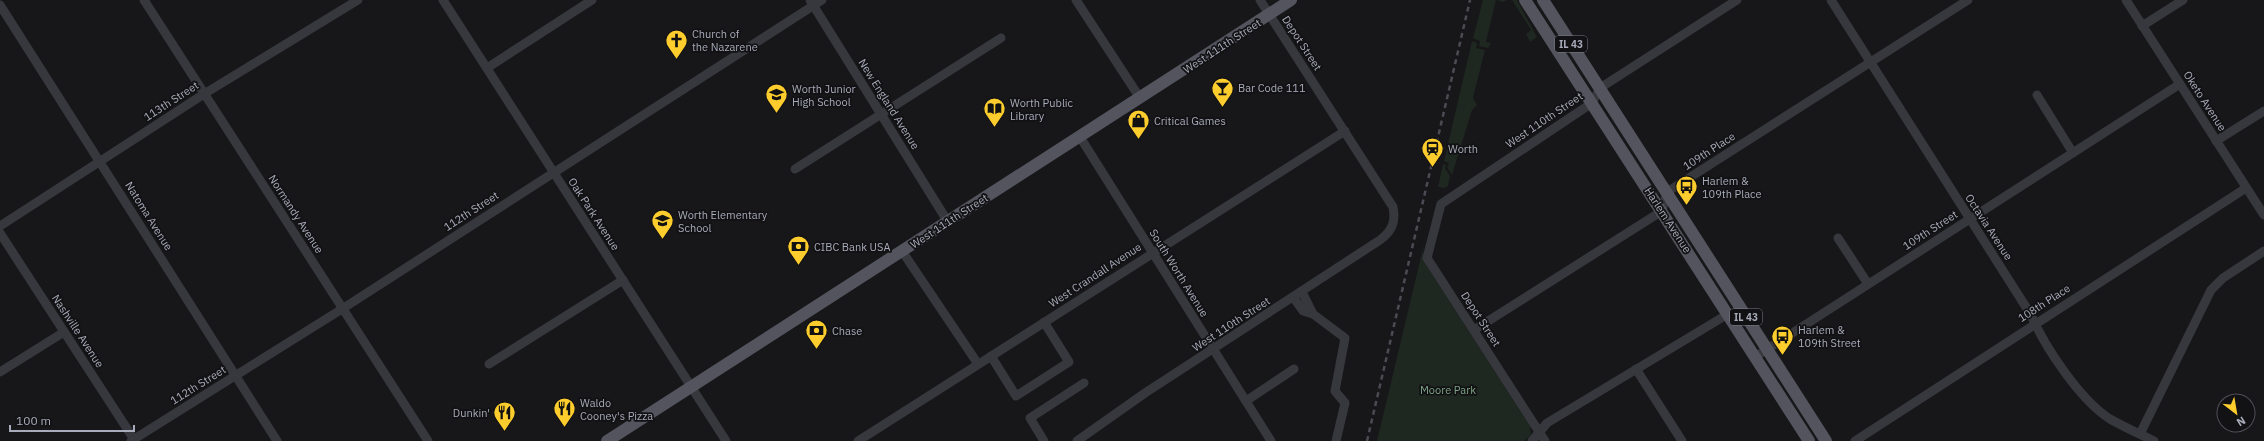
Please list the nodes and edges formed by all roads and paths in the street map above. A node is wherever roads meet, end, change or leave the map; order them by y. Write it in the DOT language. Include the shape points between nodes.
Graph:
graph roads {
  1 [pos="144,0"];
  2 [pos="358,0"];
  3 [pos="443,0"];
  4 [pos="592,0"];
  5 [pos="822,0"];
  6 [pos="1076,0"];
  7 [pos="1260,0"];
  8 [pos="1291,0"];
  9 [pos="1525,0"];
  10 [pos="1543,0"];
  11 [pos="1736,0"];
  12 [pos="1830,0"];
  13 [pos="1968,0"];
  14 [pos="2126,0"];
  15 [pos="2183,0"];
  16 [pos="812,3"];
  17 [pos="0,5"];
  18 [pos="1269,14"];
  19 [pos="2142,26"];
  20 [pos="1001,38"];
  21 [pos="1870,62"];
  22 [pos="487,68"];
  23 [pos="2180,84"];
  24 [pos="1600,88"];
  25 [pos="204,94"];
  26 [pos="2037,95"];
  27 [pos="1140,98"];
  28 [pos="1592,103"];
  29 [pos="2264,110"];
  30 [pos="881,115"];
  31 [pos="1345,131"];
  32 [pos="1080,137"];
  33 [pos="2216,141"];
  34 [pos="2073,153"];
  35 [pos="100,161"];
  36 [pos="795,169"];
  37 [pos="553,172"];
  38 [pos="2246,188"];
  39 [pos="1667,192"];
  40 [pos="1441,204"];
  41 [pos="1662,211"];
  42 [pos="2264,215"];
  43 [pos="1970,219"];
  44 [pos="948,222"];
  45 [pos="1394,223"];
  46 [pos="0,226"];
  47 [pos="0,233"];
  48 [pos="1838,238"];
  49 [pos="902,251"];
  50 [pos="2264,251"];
  51 [pos="1153,252"];
  52 [pos="623,280"];
  53 [pos="1868,284"];
  54 [pos="1302,292"];
  55 [pos="1293,297"];
  56 [pos="342,309"];
  57 [pos="1313,314"];
  58 [pos="1728,314"];
  59 [pos="1044,322"];
  60 [pos="2035,323"];
  61 [pos="1474,330"];
  62 [pos="64,332"];
  63 [pos="1214,349"];
  64 [pos="1767,349"];
  65 [pos="991,356"];
  66 [pos="1755,357"];
  67 [pos="489,364"];
  68 [pos="978,364"];
  69 [pos="1294,369"];
  70 [pos="1636,369"];
  71 [pos="0,372"];
  72 [pos="235,376"];
  73 [pos="1084,383"];
  74 [pos="692,387"];
  75 [pos="1246,401"];
  76 [pos="1539,433"];
  77 [pos="2140,434"];
  78 [pos="133,440"];
  79 [pos="277,441"];
  80 [pos="428,441"];
  81 [pos="607,441"];
  82 [pos="726,441"];
  83 [pos="858,441"];
  84 [pos="1044,441"];
  85 [pos="1077,441"];
  86 [pos="1271,441"];
  87 [pos="1336,441"];
  88 [pos="1532,441"];
  89 [pos="1545,441"];
  90 [pos="1682,441"];
  91 [pos="1809,441"];
  92 [pos="1826,441"];
  93 [pos="1855,441"];
  94 [pos="2154,441"];
  1 -- 25 [label="street, Normandy Avenue"];
  2 -- 25 [label="street, 113th Street"];
  3 -- 22 [label="street, Oak Park Avenue"];
  4 -- 22 [label="street"];
  5 -- 16 [label="street, 112th Street"];
  6 -- 27 [label="street"];
  7 -- 18 [label="street, Depot Street"];
  8 -- 18 [label="main road, West 111th Street"];
  9 -- 28 [label="main road, Harlem Avenue / IL 43"];
  10 -- 24 [label="main road, Harlem Avenue / IL 43"];
  11 -- 24 [label="street, West 110th Street"];
  12 -- 21 [label="street, Octavia Avenue"];
  13 -- 21 [label="street, 109th Place"];
  14 -- 19 [label="street, Oketo Avenue"];
  15 -- 19 [label="street"];
  16 -- 30 [label="street, New England Avenue"];
  16 -- 37 [label="street, 112th Street"];
  17 -- 35 [label="street, Natoma Avenue"];
  18 -- 27 [label="main road, West 111th Street"];
  18 -- 31 [label="street, Depot Street"];
  19 -- 23 [label="street, Oketo Avenue"];
  20 -- 30 [label="street"];
  21 -- 39 [label="street, 109th Place"];
  21 -- 43 [label="street, Octavia Avenue"];
  22 -- 37 [label="street, Oak Park Avenue"];
  23 -- 33 [label="street, Oketo Avenue"];
  23 -- 34 [label="street, 109th Street"];
  24 -- 28 [label="street, West 110th Street"];
  24 -- 39 [label="main road, Harlem Avenue / IL 43"];
  25 -- 35 [label="street, 113th Street"];
  25 -- 56 [label="street, Normandy Avenue"];
  26 -- 34 [label="street"];
  27 -- 32 [label="main road, West 111th Street"];
  28 -- 40 [label="street, West 110th Street"];
  28 -- 41 [label="main road, Harlem Avenue / IL 43"];
  29 -- 33 [label="street"];
  30 -- 36 [label="street"];
  30 -- 44 [label="street, New England Avenue"];
  31 -- 45 [label="street, Depot Street" via="1394,207"];
  31 -- 51 [label="street, West Crandall Avenue"];
  32 -- 44 [label="main road, West 111th Street"];
  32 -- 51 [label="street, South Worth Avenue"];
  33 -- 38 [label="street, Oketo Avenue"];
  34 -- 43 [label="street, 109th Street"];
  35 -- 46 [label="street, 113th Street"];
  35 -- 72 [label="street, Natoma Avenue"];
  37 -- 52 [label="street, Oak Park Avenue"];
  37 -- 56 [label="street, 112th Street"];
  38 -- 42 [label="street, Oketo Avenue"];
  38 -- 60 [label="street, 108th Place"];
  39 -- 41 [label="street"];
  39 -- 64 [label="main road, Harlem Avenue / IL 43"];
  40 -- 61 [label="street, Depot Street" via="1427,258"];
  41 -- 58 [label="main road, Harlem Avenue / IL 43"];
  41 -- 61 [label="street"];
  43 -- 53 [label="street, 109th Street"];
  43 -- 60 [label="street, Octavia Avenue"];
  44 -- 49 [label="main road, West 111th Street"];
  45 -- 54 [label="street, West 110th Street" via="1380,240"];
  47 -- 62 [label="street, Nashville Avenue"];
  48 -- 53 [label="street"];
  49 -- 68 [label="street"];
  49 -- 74 [label="main road, West 111th Street"];
  50 -- 77 [label="street" via="2223,278 2211,290"];
  51 -- 59 [label="street, West Crandall Avenue"];
  51 -- 63 [label="street, South Worth Avenue"];
  52 -- 67 [label="street"];
  52 -- 74 [label="street, Oak Park Avenue"];
  53 -- 64 [label="street, 109th Street"];
  54 -- 55 [label="street, West 110th Street"];
  54 -- 57 [label="street"];
  55 -- 57 [label="street" via="1303,311"];
  55 -- 63 [label="street, West 110th Street"];
  56 -- 72 [label="street, 112th Street"];
  56 -- 80 [label="street, Normandy Avenue"];
  57 -- 87 [label="street" via="1345,338 1335,391 1345,403"];
  58 -- 66 [label="main road, Harlem Avenue / IL 43"];
  58 -- 70 [label="street"];
  59 -- 65 [label="street, West Crandall Avenue"];
  59 -- 65 [label="street" via="1069,362 1016,396"];
  60 -- 77 [label="street, Octavia Avenue" via="2062,368 2089,402 2110,419"];
  60 -- 93 [label="street, 108th Place"];
  61 -- 76 [label="street, Depot Street"];
  62 -- 71 [label="street"];
  62 -- 78 [label="street, Nashville Avenue"];
  63 -- 75 [label="street, South Worth Avenue"];
  63 -- 85 [label="street, West 110th Street"];
  64 -- 66 [label="street, 109th Street"];
  64 -- 92 [label="main road, Harlem Avenue / IL 43"];
  65 -- 68 [label="street, West Crandall Avenue"];
  66 -- 91 [label="main road, Harlem Avenue / IL 43"];
  68 -- 83 [label="street, West Crandall Avenue"];
  69 -- 75 [label="street"];
  70 -- 76 [label="street" via="1547,423"];
  70 -- 90 [label="street"];
  72 -- 78 [label="street, 112th Street"];
  72 -- 79 [label="street, Natoma Avenue"];
  73 -- 84 [label="street" via="1030,418"];
  74 -- 81 [label="main road, West 111th Street"];
  74 -- 82 [label="street, Oak Park Avenue"];
  75 -- 86 [label="street, South Worth Avenue"];
  76 -- 88 [label="street"];
  76 -- 89 [label="street, Depot Street"];
  77 -- 94 [label="street, Octavia Avenue"];
}
